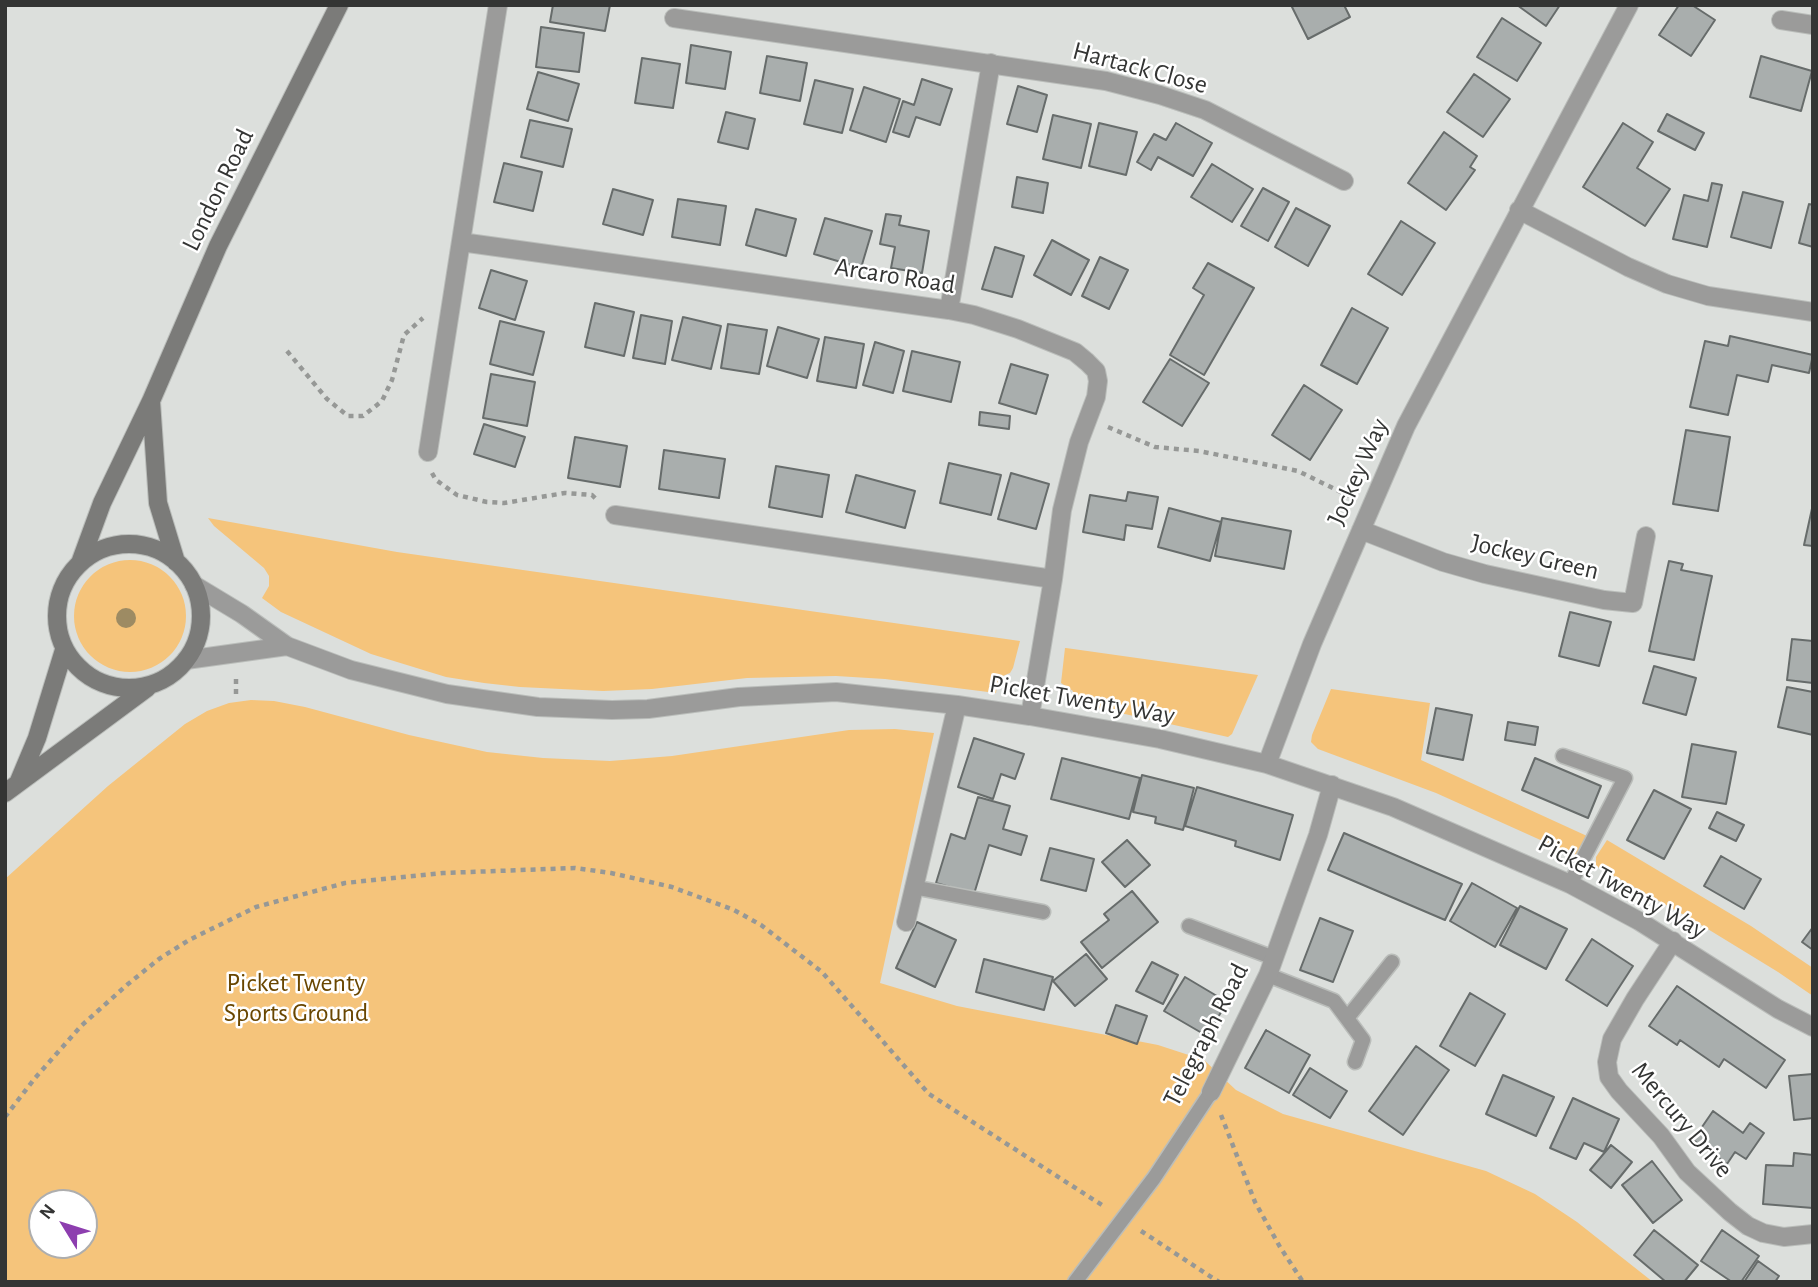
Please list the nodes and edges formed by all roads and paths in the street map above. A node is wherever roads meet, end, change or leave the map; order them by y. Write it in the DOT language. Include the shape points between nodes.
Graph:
graph roads {
  1 [pos="339,5"];
  2 [pos="498,5"];
  3 [pos="1629,5"];
  4 [pos="674,18"];
  5 [pos="1781,20"];
  6 [pos="1813,25"];
  7 [pos="991,63"];
  8 [pos="1344,181"];
  9 [pos="1520,210"];
  10 [pos="461,242"];
  11 [pos="949,310"];
  12 [pos="1813,312"];
  13 [pos="449,314"];
  14 [pos="288,351"];
  15 [pos="151,401"];
  16 [pos="1088,416"];
  17 [pos="428,452"];
  18 [pos="1372,506"];
  19 [pos="615,515"];
  20 [pos="1362,530"];
  21 [pos="1646,536"];
  22 [pos="176,562"];
  23 [pos="80,563"];
  24 [pos="1053,579"];
  25 [pos="194,584"];
  26 [pos="286,646"];
  27 [pos="64,649"];
  28 [pos="186,660"];
  29 [pos="150,685"];
  30 [pos="957,705"];
  31 [pos="1030,716"];
  32 [pos="1563,756"];
  33 [pos="1267,764"];
  34 [pos="19,781"];
  35 [pos="1332,785"];
  36 [pos="5,793"];
  37 [pos="1570,884"];
  38 [pos="913,887"];
  39 [pos="1043,912"];
  40 [pos="906,922"];
  41 [pos="1189,926"];
  42 [pos="1673,942"];
  43 [pos="1392,962"];
  44 [pos="1271,966"];
  45 [pos="1348,1017"];
  46 [pos="1813,1027"];
  47 [pos="1355,1062"];
  48 [pos="1210,1092"];
  49 [pos="5,1117"];
  50 [pos="1124,1219"];
  51 [pos="1813,1234"];
  52 [pos="1075,1282"];
  53 [pos="1219,1282"];
  54 [pos="1303,1282"];
  1 -- 15 [label="main road, London Road" via="218,246"];
  2 -- 10 [label="street"];
  3 -- 9 [label="street, Jockey Way"];
  4 -- 7 [label="street, Hartack Close"];
  5 -- 6 [label="street"];
  7 -- 8 [label="street, Hartack Close" via="1106,81 1182,102"];
  7 -- 11 [label="street"];
  9 -- 12 [label="street" via="1667,284 1708,296"];
  9 -- 18 [label="street, Jockey Way" via="1406,426"];
  10 -- 11 [label="street, Arcaro Road"];
  10 -- 13 [label="street"];
  11 -- 16 [label="street, Arcaro Road" via="1018,329 1075,352 1096,372 1096,397"];
  13 -- 14 [label="path" via="435,313 404,335 382,401 363,416 348,416 327,398"];
  13 -- 17 [label="street"];
  15 -- 22 [label="main road" via="158,503"];
  15 -- 23 [label="main road, London Road" via="102,503"];
  16 -- 18 [label="path" via="1155,447 1298,471"];
  16 -- 24 [label="street, Arcaro Road" via="1062,510"];
  17 -- 19 [label="path" via="428,466 436,480 457,495 504,503 565,493 592,495"];
  18 -- 20 [label="street, Jockey Way"];
  19 -- 24 [label="street"];
  20 -- 21 [label="street, Jockey Green" via="1485,574 1633,603"];
  20 -- 33 [label="street, Jockey Way"];
  22 -- 23 [label="main road" via="138,544 97,551"];
  22 -- 25 [label="main road"];
  23 -- 27 [label="main road" via="65,581 57,604 57,627"];
  24 -- 31 [label="street, Arcaro Road"];
  25 -- 26 [label="street"];
  25 -- 28 [label="main road" via="200,623"];
  26 -- 28 [label="street"];
  26 -- 30 [label="street, Picket Twenty Way" via="351,670 425,689 538,707 648,709 739,697 836,692"];
  27 -- 29 [label="main road" via="79,670 100,683 125,689"];
  27 -- 34 [label="main road"];
  28 -- 29 [label="main road"];
  29 -- 34 [label="main road"];
  30 -- 31 [label="street, Picket Twenty Way"];
  30 -- 38 [label="street"];
  31 -- 33 [label="street, Picket Twenty Way"];
  32 -- 37 [label="lane" via="1625,778"];
  33 -- 35 [label="street, Picket Twenty Way"];
  34 -- 36 [label="main road"];
  35 -- 37 [label="street, Picket Twenty Way"];
  35 -- 44 [label="street, Telegraph Road"];
  37 -- 42 [label="street, Picket Twenty Way"];
  38 -- 39 [label="lane"];
  38 -- 40 [label="street"];
  41 -- 44 [label="lane"];
  42 -- 46 [label="street, Picket Twenty Way"];
  42 -- 51 [label="street, Mercury Drive" via="1612,1039 1609,1077 1687,1172 1748,1226 1784,1237"];
  43 -- 45 [label="lane"];
  44 -- 45 [label="lane" via="1334,1000"];
  44 -- 48 [label="street, Telegraph Road"];
  45 -- 47 [label="lane" via="1363,1040"];
  48 -- 50 [label="lane, Telegraph Road"];
  48 -- 54 [label="path" via="1255,1202"];
  49 -- 50 [label="path" via="81,1026 128,984 189,940 256,907 345,883 575,868 673,887 761,925 822,972 929,1094"];
  50 -- 52 [label="lane, Telegraph Road"];
  50 -- 53 [label="path"];
}
